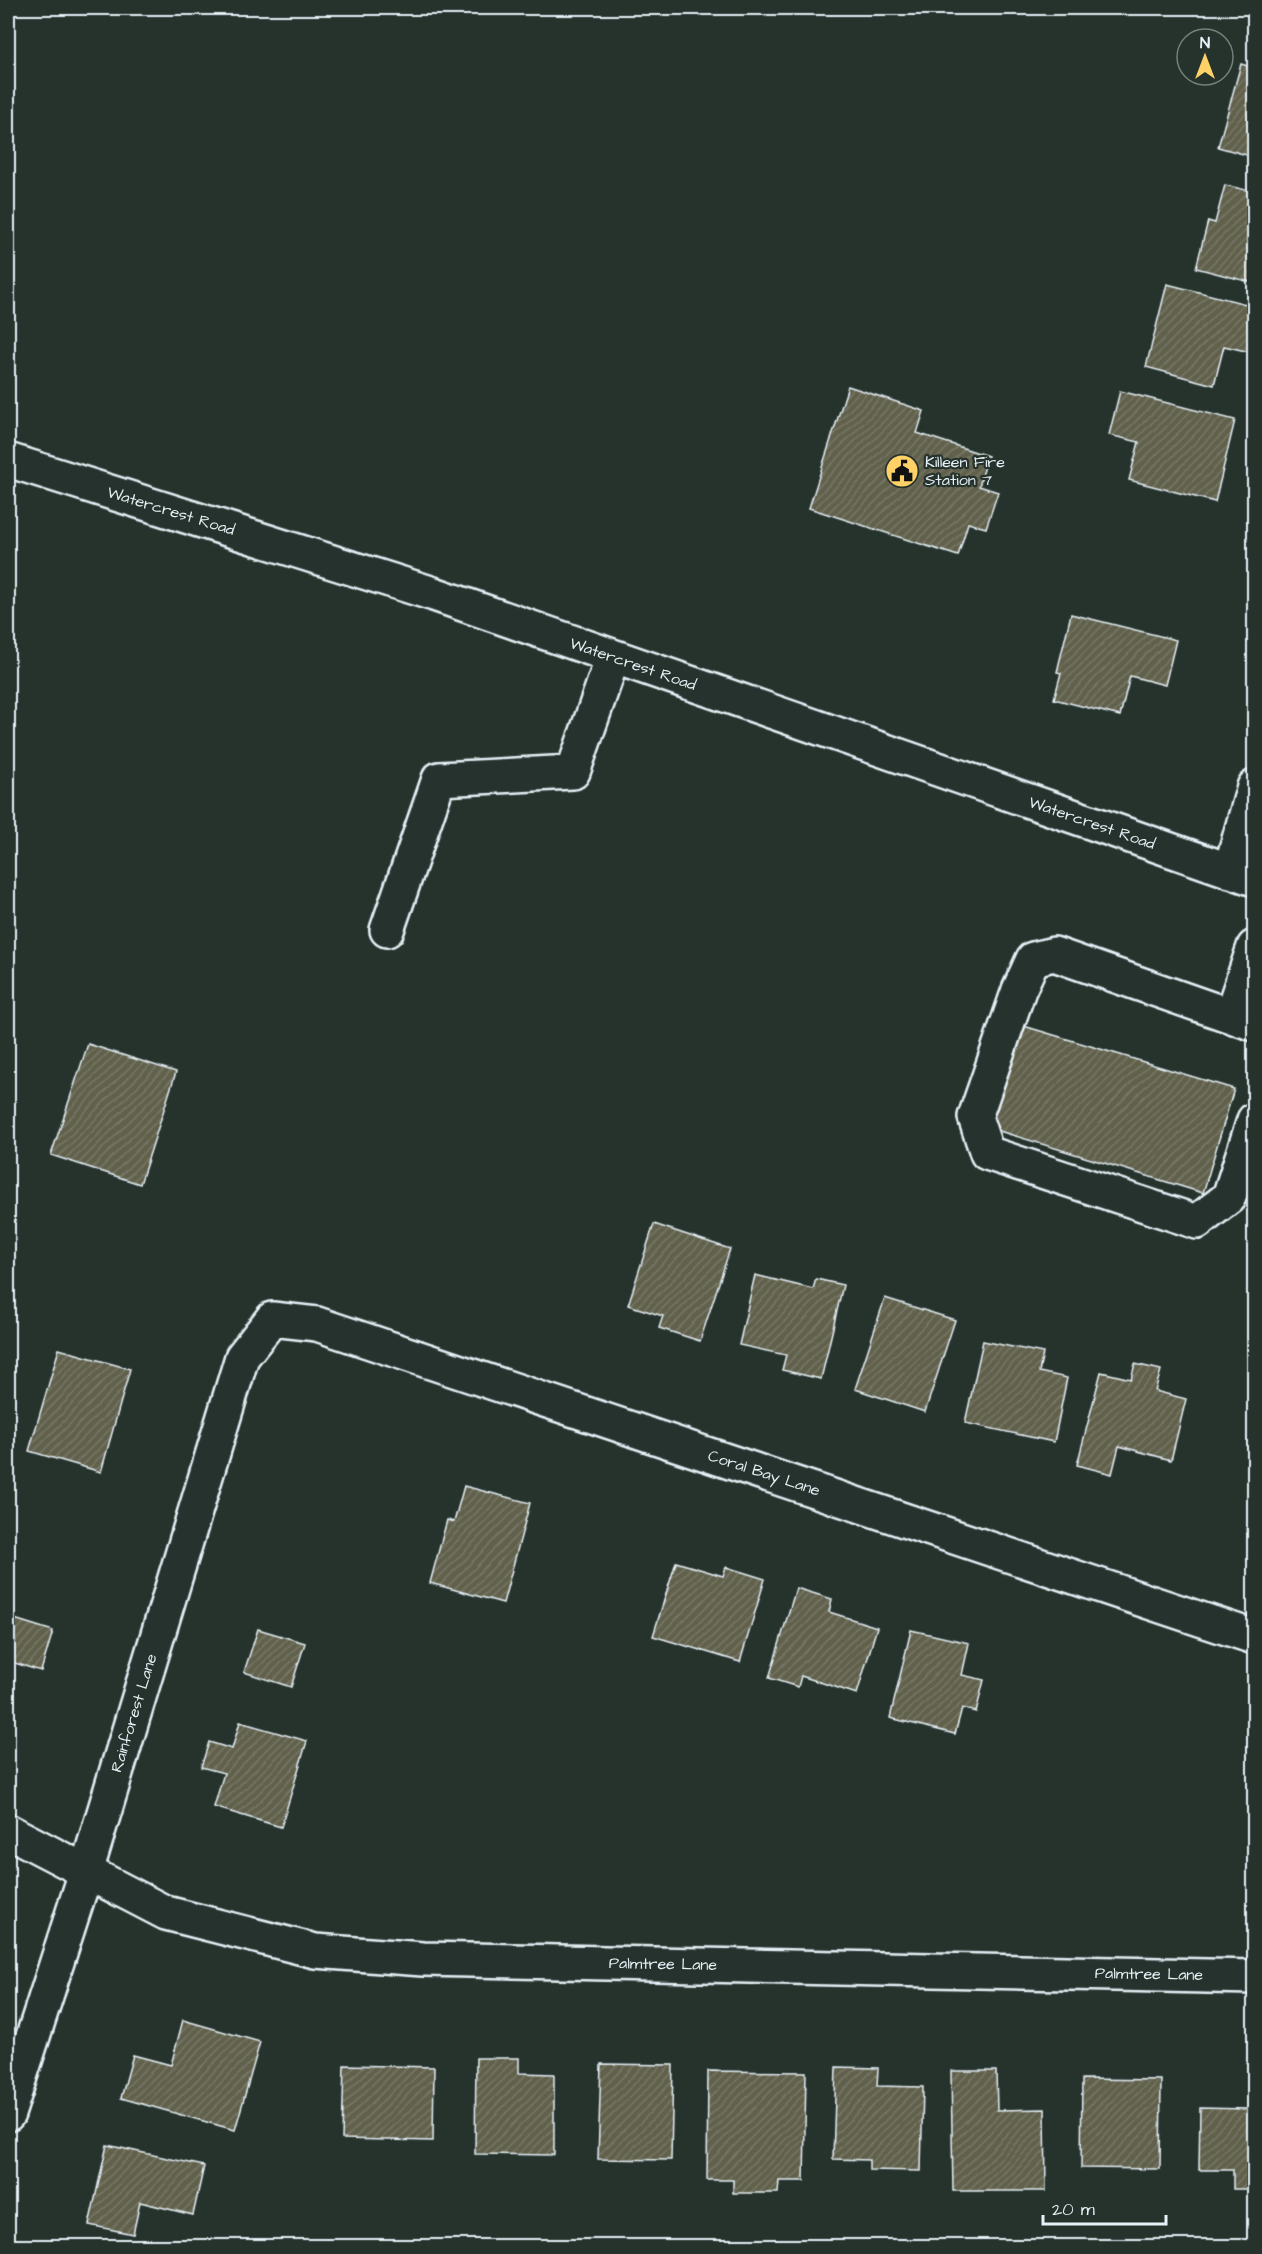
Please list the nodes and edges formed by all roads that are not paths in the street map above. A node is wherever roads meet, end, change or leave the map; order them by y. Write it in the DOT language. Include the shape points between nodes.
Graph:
graph roads {
  1 [pos="8,460"];
  2 [pos="612,657"];
  3 [pos="1254,787"];
  4 [pos="1242,875"];
  5 [pos="387,930"];
  6 [pos="1254,947"];
  7 [pos="1243,1019"];
  8 [pos="1254,1120"];
  9 [pos="272,1320"];
  10 [pos="1254,1637"];
  11 [pos="8,1831"];
  12 [pos="86,1872"];
  13 [pos="1254,1977"];
  14 [pos="8,2114"];
  1 -- 2 [label="street, Watercrest Road" via="434,594"];
  2 -- 4 [label="street, Watercrest Road"];
  2 -- 5 [label="street" via="573,772 439,779"];
  3 -- 4 [label="street"];
  6 -- 7 [label="street"];
  7 -- 8 [label="street" via="1054,954 1033,959 975,1117 987,1153 1197,1222 1229,1197"];
  9 -- 10 [label="street, Coral Bay Lane" via="317,1324"];
  9 -- 12 [label="street, Rainforest Lane" via="242,1358"];
  11 -- 12 [label="street, Palmtree Lane"];
  12 -- 13 [label="street, Palmtree Lane" via="166,1912 315,1951 423,1959"];
  12 -- 14 [label="street, Rainforest Lane"];
}
